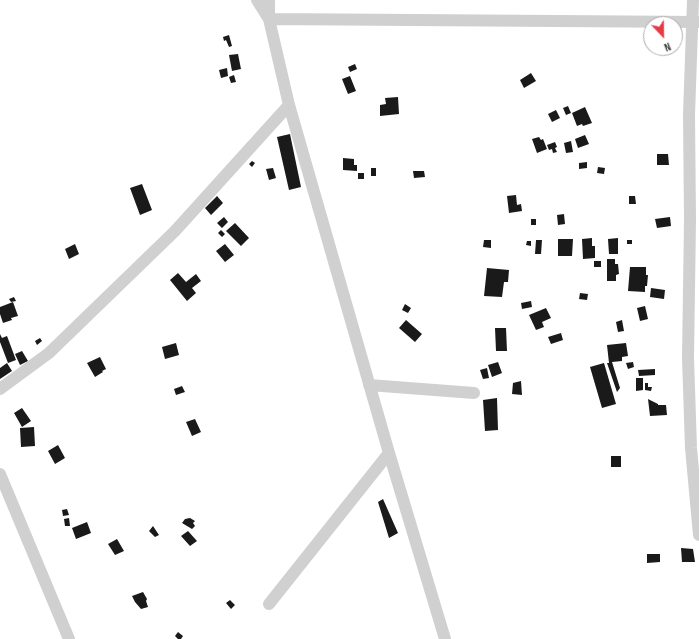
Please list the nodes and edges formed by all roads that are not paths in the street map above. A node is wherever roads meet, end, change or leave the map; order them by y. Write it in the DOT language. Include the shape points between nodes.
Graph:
graph roads {
  1 [pos="257,0"];
  2 [pos="269,0"];
  3 [pos="693,0"];
  4 [pos="269,19"];
  5 [pos="696,22"];
  6 [pos="289,105"];
  7 [pos="369,385"];
  8 [pos="0,389"];
  9 [pos="474,393"];
  10 [pos="389,453"];
  11 [pos="0,474"];
  12 [pos="699,535"];
  13 [pos="269,604"];
  14 [pos="69,639"];
  15 [pos="445,639"];
  1 -- 4 [label="street"];
  2 -- 4 [label="street"];
  3 -- 5 [label="street"];
  4 -- 5 [label="street"];
  4 -- 6 [label="street"];
  5 -- 12 [label="street" via="689,115 688,358 691,448"];
  6 -- 7 [label="street"];
  6 -- 8 [label="street" via="175,231 49,353"];
  7 -- 9 [label="street"];
  7 -- 10 [label="street"];
  10 -- 13 [label="street"];
  10 -- 15 [label="street"];
  11 -- 14 [label="street"];
}
